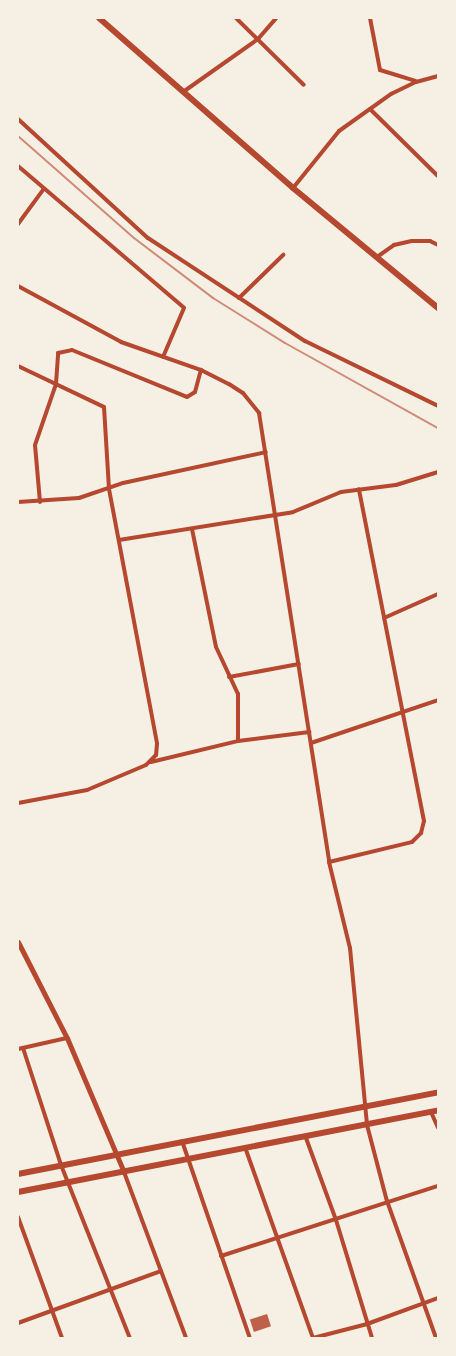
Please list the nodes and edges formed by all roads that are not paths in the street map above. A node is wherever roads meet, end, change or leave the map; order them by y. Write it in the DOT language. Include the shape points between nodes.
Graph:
graph roads {
  1 [pos="99,18"];
  2 [pos="236,18"];
  3 [pos="276,18"];
  4 [pos="370,18"];
  5 [pos="258,39"];
  6 [pos="438,76"];
  7 [pos="416,82"];
  8 [pos="304,85"];
  9 [pos="183,92"];
  10 [pos="370,109"];
  11 [pos="18,119"];
  12 [pos="18,166"];
  13 [pos="438,176"];
  14 [pos="293,188"];
  15 [pos="44,190"];
  16 [pos="18,224"];
  17 [pos="438,245"];
  18 [pos="283,255"];
  19 [pos="377,257"];
  20 [pos="18,286"];
  21 [pos="239,298"];
  22 [pos="438,308"];
  23 [pos="163,357"];
  24 [pos="18,366"];
  25 [pos="201,370"];
  26 [pos="56,384"];
  27 [pos="438,406"];
  28 [pos="266,452"];
  29 [pos="438,472"];
  30 [pos="109,489"];
  31 [pos="359,489"];
  32 [pos="18,502"];
  33 [pos="40,502"];
  34 [pos="276,516"];
  35 [pos="192,529"];
  36 [pos="119,540"];
  37 [pos="438,594"];
  38 [pos="384,618"];
  39 [pos="299,664"];
  40 [pos="228,677"];
  41 [pos="438,700"];
  42 [pos="402,712"];
  43 [pos="309,732"];
  44 [pos="238,741"];
  45 [pos="311,743"];
  46 [pos="148,764"];
  47 [pos="18,803"];
  48 [pos="329,862"];
  49 [pos="18,942"];
  50 [pos="67,1038"];
  51 [pos="20,1049"];
  52 [pos="438,1092"];
  53 [pos="364,1106"];
  54 [pos="435,1111"];
  55 [pos="367,1125"];
  56 [pos="438,1128"];
  57 [pos="306,1138"];
  58 [pos="182,1141"];
  59 [pos="246,1150"];
  60 [pos="117,1154"];
  61 [pos="187,1159"];
  62 [pos="61,1165"];
  63 [pos="124,1172"];
  64 [pos="18,1174"];
  65 [pos="68,1182"];
  66 [pos="438,1186"];
  67 [pos="18,1192"];
  68 [pos="387,1202"];
  69 [pos="18,1217"];
  70 [pos="336,1220"];
  71 [pos="279,1238"];
  72 [pos="221,1256"];
  73 [pos="161,1271"];
  74 [pos="112,1290"];
  75 [pos="438,1298"];
  76 [pos="423,1303"];
  77 [pos="52,1311"];
  78 [pos="18,1323"];
  79 [pos="367,1324"];
  80 [pos="62,1338"];
  81 [pos="130,1338"];
  82 [pos="186,1338"];
  83 [pos="250,1338"];
  84 [pos="313,1338"];
  85 [pos="372,1338"];
  86 [pos="436,1338"];
  1 -- 9 [label="main road"];
  2 -- 5 [label="street"];
  3 -- 5 [label="street"];
  4 -- 7 [label="street" via="380,70"];
  5 -- 8 [label="street"];
  5 -- 9 [label="street"];
  6 -- 7 [label="street"];
  7 -- 10 [label="street"];
  9 -- 14 [label="main road"];
  10 -- 13 [label="street"];
  10 -- 14 [label="street" via="339,131"];
  11 -- 21 [label="street" via="148,238"];
  12 -- 15 [label="street"];
  14 -- 19 [label="main road"];
  15 -- 16 [label="street"];
  15 -- 23 [label="street" via="184,308"];
  17 -- 19 [label="street" via="430,241 412,241 394,245"];
  18 -- 21 [label="street"];
  19 -- 22 [label="main road"];
  20 -- 23 [label="street" via="121,342"];
  21 -- 27 [label="street" via="305,341"];
  23 -- 25 [label="street"];
  24 -- 26 [label="street"];
  25 -- 26 [label="street" via="195,392 187,397 72,350 64,350 58,353"];
  25 -- 28 [label="street" via="236,389 254,404 262,424"];
  26 -- 30 [label="street" via="104,407"];
  26 -- 33 [label="street" via="35,446"];
  28 -- 30 [label="street" via="123,483"];
  28 -- 34 [label="street"];
  29 -- 31 [label="street" via="396,485"];
  30 -- 33 [label="street" via="79,498"];
  30 -- 36 [label="street"];
  31 -- 34 [label="street" via="341,492"];
  31 -- 38 [label="street"];
  32 -- 33 [label="street"];
  34 -- 35 [label="street"];
  34 -- 39 [label="street"];
  35 -- 36 [label="street"];
  35 -- 40 [label="street" via="216,647"];
  36 -- 46 [label="street" via="157,744 156,755"];
  37 -- 38 [label="street"];
  38 -- 42 [label="street"];
  39 -- 40 [label="street"];
  39 -- 43 [label="street"];
  40 -- 44 [label="street" via="238,694"];
  41 -- 42 [label="street"];
  42 -- 45 [label="street"];
  42 -- 48 [label="street" via="424,821 422,833 412,842 395,848"];
  43 -- 44 [label="street"];
  43 -- 45 [label="street"];
  44 -- 46 [label="street"];
  45 -- 48 [label="street"];
  46 -- 47 [label="street" via="87,790"];
  48 -- 53 [label="street" via="350,948"];
  49 -- 50 [label="street"];
  50 -- 51 [label="street"];
  50 -- 60 [label="street"];
  51 -- 62 [label="street"];
  52 -- 53 [label="main road"];
  53 -- 55 [label="street"];
  53 -- 58 [label="main road"];
  54 -- 55 [label="main road"];
  54 -- 56 [label="street"];
  55 -- 57 [label="main road"];
  55 -- 68 [label="street"];
  57 -- 59 [label="main road"];
  57 -- 70 [label="street"];
  58 -- 60 [label="main road"];
  58 -- 61 [label="street"];
  59 -- 61 [label="main road"];
  59 -- 71 [label="street"];
  60 -- 62 [label="main road"];
  60 -- 63 [label="street"];
  61 -- 63 [label="main road"];
  61 -- 72 [label="street"];
  62 -- 64 [label="main road"];
  62 -- 65 [label="street"];
  63 -- 65 [label="main road"];
  63 -- 73 [label="street"];
  65 -- 67 [label="main road"];
  65 -- 74 [label="street"];
  66 -- 68 [label="street"];
  68 -- 70 [label="street"];
  68 -- 76 [label="street"];
  69 -- 77 [label="street"];
  70 -- 71 [label="street"];
  70 -- 79 [label="street"];
  71 -- 72 [label="street"];
  71 -- 84 [label="street"];
  72 -- 83 [label="street"];
  73 -- 74 [label="street"];
  73 -- 82 [label="street"];
  74 -- 77 [label="street"];
  74 -- 81 [label="street"];
  75 -- 76 [label="street"];
  76 -- 79 [label="street"];
  76 -- 86 [label="street"];
  77 -- 78 [label="street"];
  77 -- 80 [label="street"];
  79 -- 84 [label="street"];
  79 -- 85 [label="street"];
}
